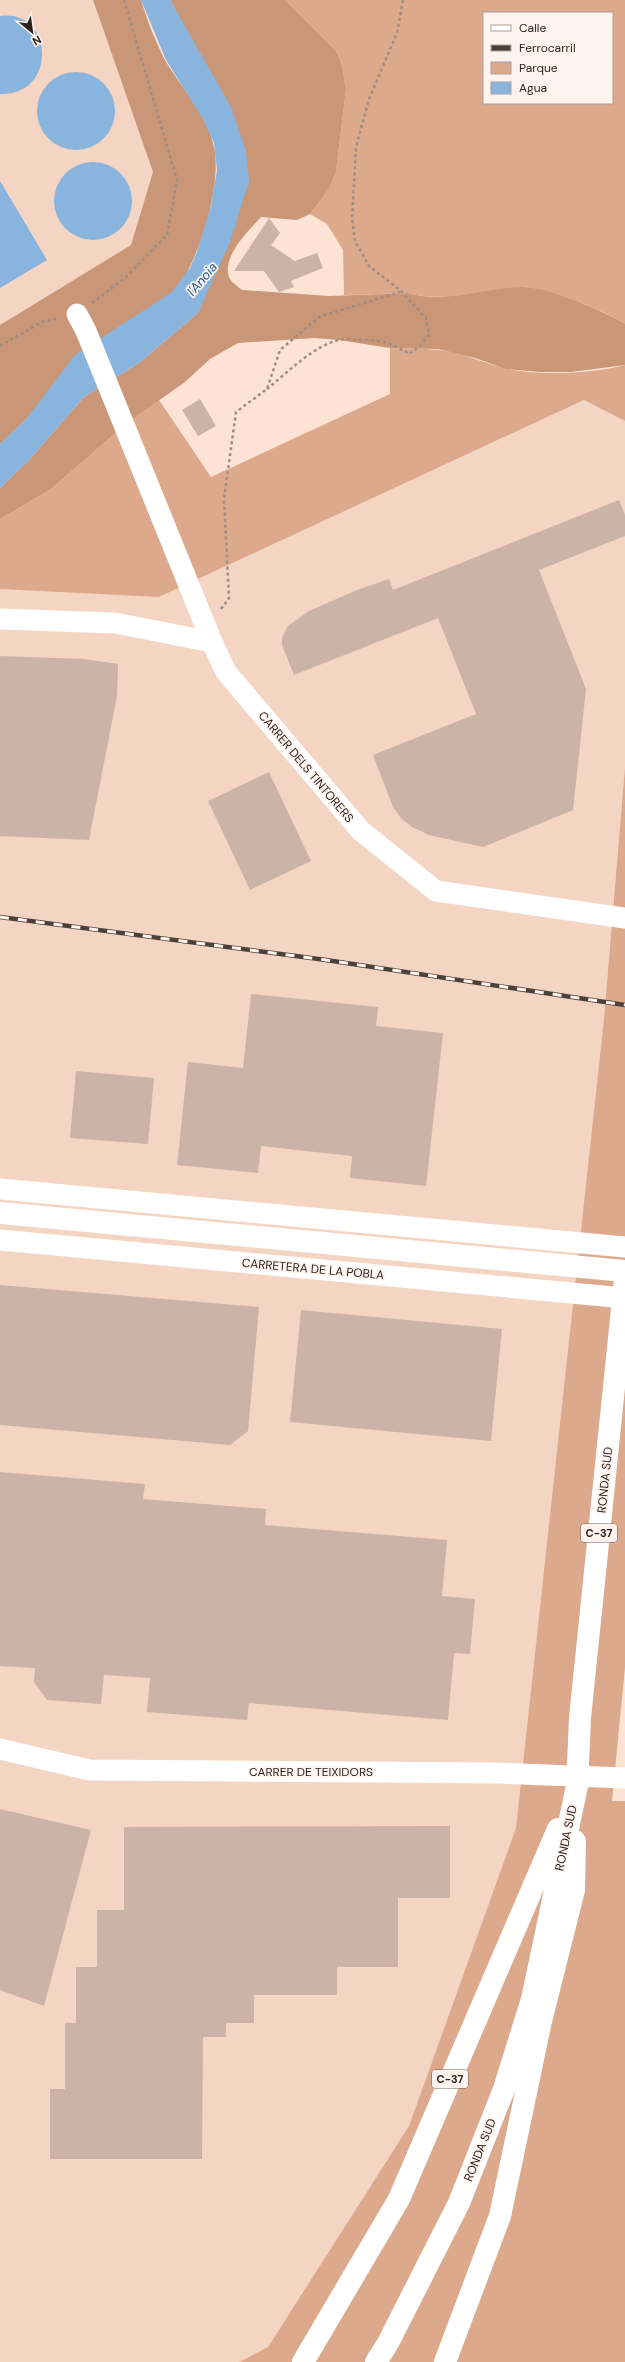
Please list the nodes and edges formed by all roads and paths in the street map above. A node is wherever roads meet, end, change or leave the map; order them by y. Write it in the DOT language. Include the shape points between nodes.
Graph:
graph roads {
  1 [pos="124,0"];
  2 [pos="403,0"];
  3 [pos="401,291"];
  4 [pos="82,322"];
  5 [pos="0,346"];
  6 [pos="267,389"];
  7 [pos="0,619"];
  8 [pos="209,635"];
  9 [pos="622,917"];
  10 [pos="0,1189"];
  11 [pos="0,1214"];
  12 [pos="0,1240"];
  13 [pos="625,1247"];
  14 [pos="625,1271"];
  15 [pos="625,1280"];
  16 [pos="625,1298"];
  17 [pos="0,1749"];
  18 [pos="618,1778"];
  19 [pos="576,1786"];
  20 [pos="303,2362"];
  21 [pos="376,2362"];
  22 [pos="445,2362"];
  1 -- 4 [label="path" via="177,180 167,235"];
  2 -- 3 [label="path" via="397,33 369,99 356,147 352,219 355,241 369,266"];
  3 -- 6 [label="path" via="319,317 280,350"];
  3 -- 6 [label="path" via="426,318 429,335 409,354 395,344 369,340 339,340 326,345 297,364"];
  4 -- 5 [label="path" via="42,322"];
  4 -- 8 [label="street, CARRER DELS TINTORERS"];
  6 -- 8 [label="path" via="236,412 224,499 228,598"];
  7 -- 8 [label="street" via="115,623"];
  8 -- 9 [label="street, CARRER DELS TINTORERS" via="226,672 360,831 436,891"];
  10 -- 13 [label="street"];
  11 -- 14 [label="main road"];
  12 -- 16 [label="street, CARRETERA DE LA POBLA"];
  15 -- 19 [label="main road, RONDA SUD / C-37" via="580,1718"];
  17 -- 18 [label="street, CARRER DE TEIXIDORS" via="89,1770 498,1773"];
  19 -- 20 [label="main road, C-37" via="399,2199"];
  19 -- 21 [label="main road, RONDA SUD / C-37" via="532,1999 504,2089 459,2203"];
  19 -- 22 [label="main road, C-37" via="574,1890 541,2021 500,2216"];
}
